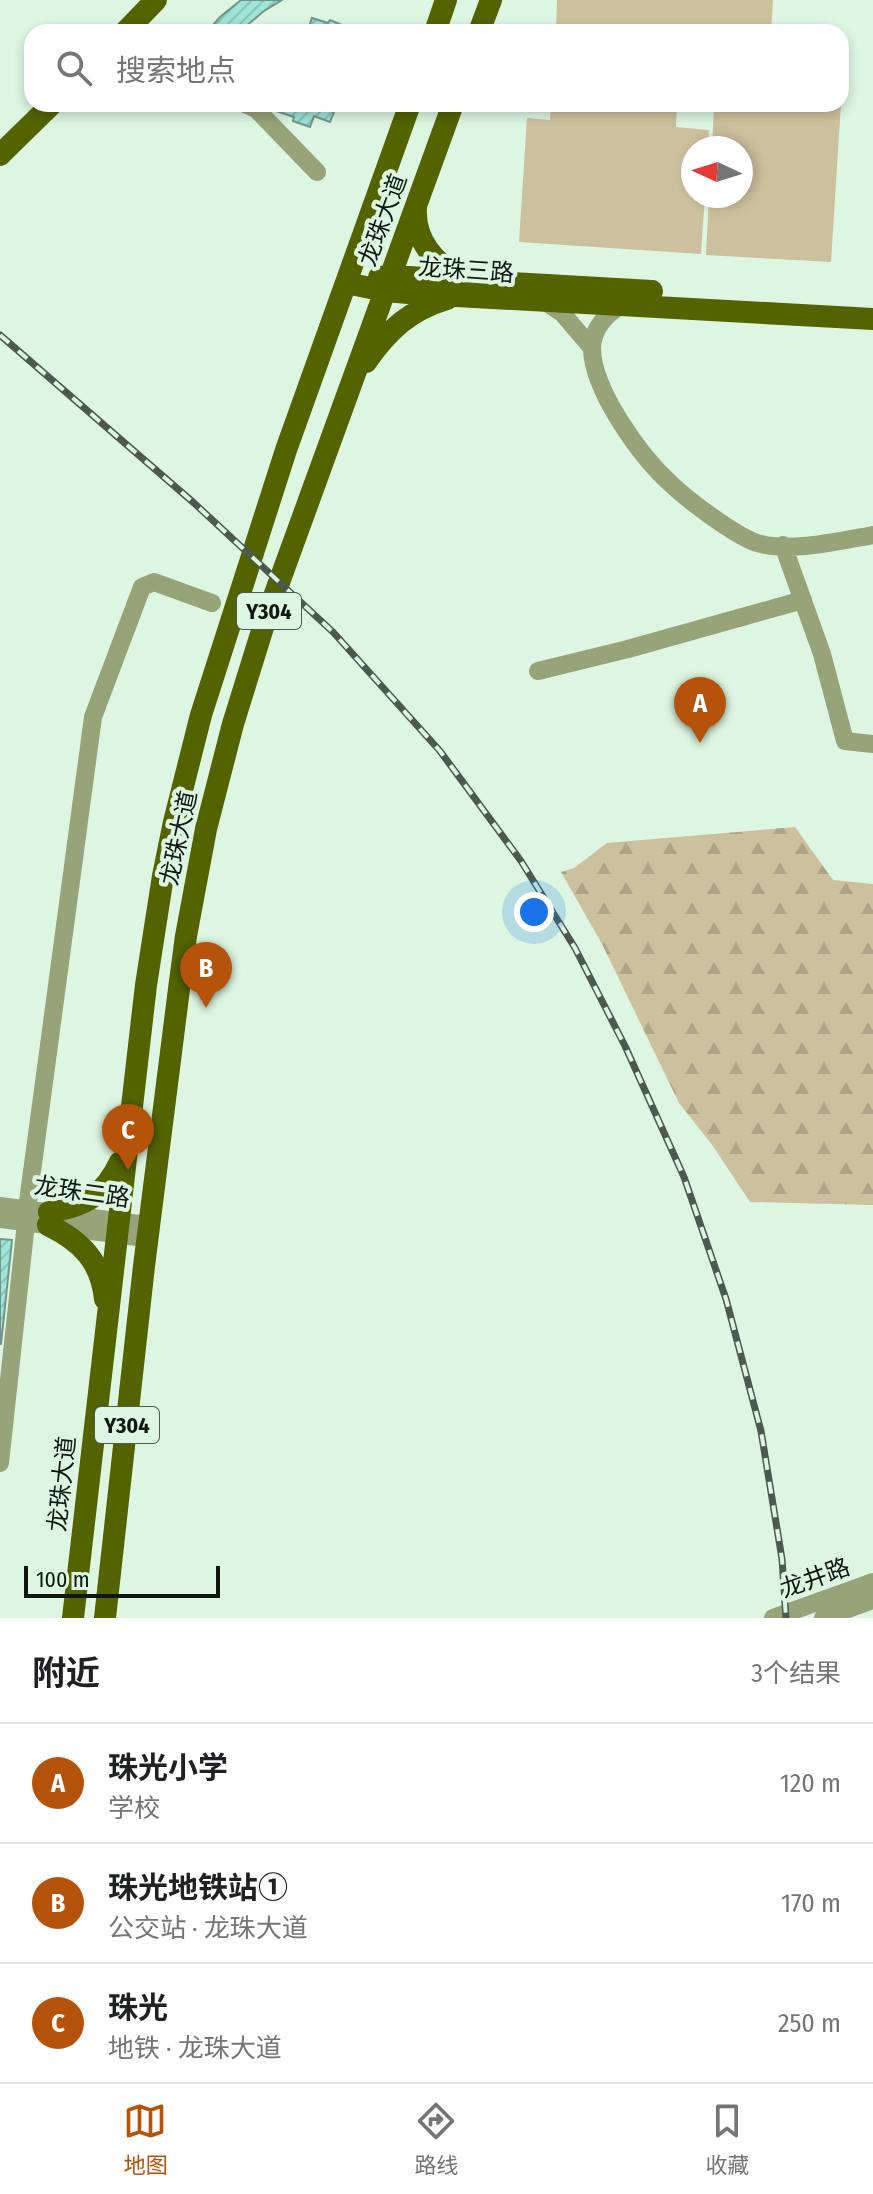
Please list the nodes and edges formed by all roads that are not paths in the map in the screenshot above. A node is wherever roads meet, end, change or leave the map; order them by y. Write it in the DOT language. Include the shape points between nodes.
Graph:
graph roads {
  1 [pos="156,0"];
  2 [pos="446,0"];
  3 [pos="491,0"];
  4 [pos="133,24"];
  5 [pos="438,24"];
  6 [pos="482,24"];
  7 [pos="44,112"];
  8 [pos="259,112"];
  9 [pos="407,112"];
  10 [pos="450,112"];
  11 [pos="0,155"];
  12 [pos="317,172"];
  13 [pos="416,205"];
  14 [pos="346,283"];
  15 [pos="388,283"];
  16 [pos="474,289"];
  17 [pos="544,301"];
  18 [pos="622,305"];
  19 [pos="873,305"];
  20 [pos="873,319"];
  21 [pos="592,348"];
  22 [pos="352,383"];
  23 [pos="873,535"];
  24 [pos="783,545"];
  25 [pos="803,600"];
  26 [pos="212,603"];
  27 [pos="538,671"];
  28 [pos="873,744"];
  29 [pos="127,1146"];
  30 [pos="0,1206"];
  31 [pos="38,1217"];
  32 [pos="0,1219"];
  33 [pos="118,1228"];
  34 [pos="148,1232"];
  35 [pos="108,1317"];
  36 [pos="0,1463"];
  37 [pos="873,1582"];
  38 [pos="873,1600"];
  39 [pos="73,1618"];
  40 [pos="105,1618"];
  41 [pos="773,1618"];
  42 [pos="823,1618"];
  1 -- 4 [label="main road"];
  2 -- 5 [label="main road"];
  3 -- 6 [label="main road"];
  7 -- 11 [label="main road"];
  8 -- 12 [label="street"];
  9 -- 14 [label="main road, 龙珠大道"];
  10 -- 13 [label="main road, 龙珠大道 / Y304"];
  13 -- 15 [label="main road, 龙珠大道 / Y304"];
  13 -- 16 [label="main road" via="419,231 431,254"];
  14 -- 15 [label="main road, 龙珠三路"];
  14 -- 29 [label="main road, 龙珠大道" via="281,465 187,768 154,930"];
  15 -- 16 [label="main road, 龙珠三路"];
  15 -- 22 [label="main road, 龙珠大道 / Y304"];
  16 -- 17 [label="main road, 龙珠三路"];
  16 -- 19 [label="main road, 龙珠三路"];
  16 -- 22 [label="main road" via="404,320"];
  17 -- 18 [label="main road, 龙珠三路"];
  17 -- 21 [label="street" via="562,313"];
  18 -- 20 [label="main road, 龙珠三路"];
  18 -- 21 [label="street" via="605,317"];
  21 -- 24 [label="street" via="598,377 624,429 670,484 726,527 758,543"];
  22 -- 34 [label="main road, 龙珠大道 / Y304" via="248,673 215,790 186,936"];
  23 -- 24 [label="street"];
  24 -- 25 [label="street"];
  25 -- 27 [label="street"];
  25 -- 28 [label="street" via="845,741"];
  26 -- 31 [label="street" via="154,582 142,587 93,717"];
  29 -- 31 [label="main road" via="106,1186 90,1200"];
  29 -- 33 [label="main road, 龙珠大道"];
  30 -- 31 [label="street, 龙珠二路"];
  31 -- 32 [label="street, 龙珠二路"];
  31 -- 33 [label="street, 龙珠二路"];
  31 -- 35 [label="main road" via="84,1249 96,1267"];
  31 -- 36 [label="street"];
  33 -- 34 [label="street, 龙珠二路" via="139,1224"];
  33 -- 35 [label="main road, 龙珠大道"];
  34 -- 40 [label="main road, 龙珠大道 / Y304"];
  35 -- 39 [label="main road, 龙珠大道"];
  37 -- 41 [label="street, 龙井路"];
  38 -- 42 [label="street, 龙井路"];
}
